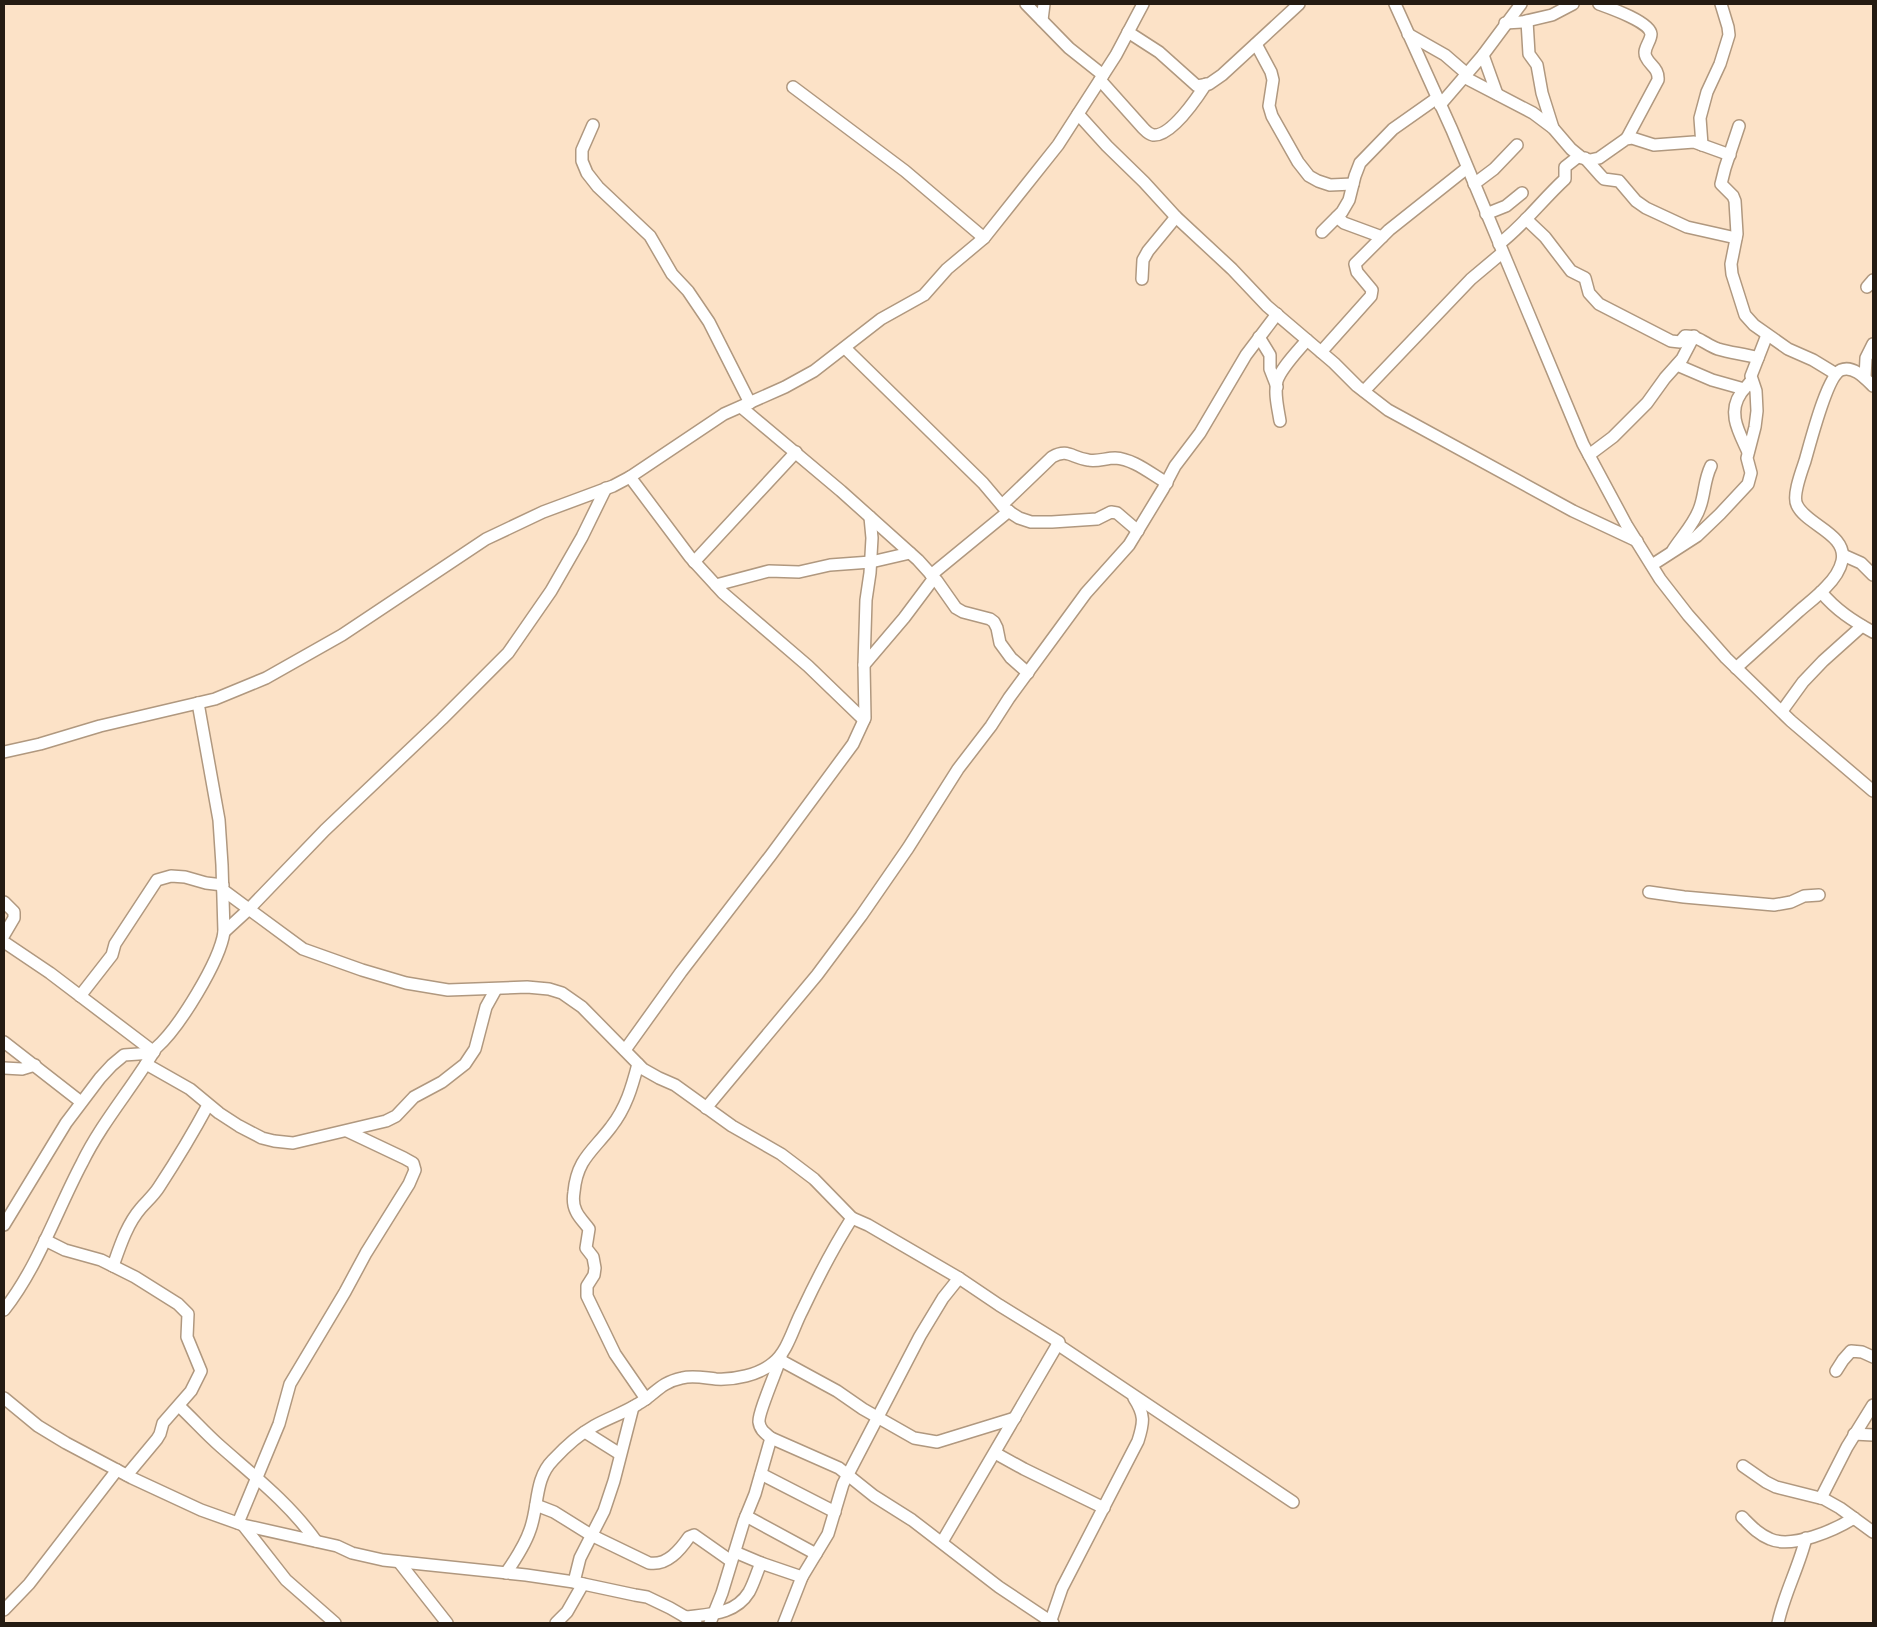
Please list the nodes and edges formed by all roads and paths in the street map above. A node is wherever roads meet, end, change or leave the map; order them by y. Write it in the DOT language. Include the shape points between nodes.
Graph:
graph roads {
  1 [pos="1026,4"];
  2 [pos="1044,4"];
  3 [pos="1143,4"];
  4 [pos="1299,4"];
  5 [pos="1395,4"];
  6 [pos="1521,4"];
  7 [pos="1573,4"];
  8 [pos="1599,4"];
  9 [pos="1721,4"];
  10 [pos="1042,20"];
  11 [pos="1527,21"];
  12 [pos="1505,23"];
  13 [pos="1128,32"];
  14 [pos="1408,34"];
  15 [pos="1256,44"];
  16 [pos="1483,55"];
  17 [pos="1466,75"];
  18 [pos="1101,78"];
  19 [pos="1206,84"];
  20 [pos="793,87"];
  21 [pos="1497,94"];
  22 [pos="1438,102"];
  23 [pos="1078,114"];
  24 [pos="593,125"];
  25 [pos="1739,126"];
  26 [pos="1553,128"];
  27 [pos="1628,138"];
  28 [pos="1517,145"];
  29 [pos="1702,145"];
  30 [pos="1730,156"];
  31 [pos="1582,157"];
  32 [pos="1467,168"];
  33 [pos="1353,184"];
  34 [pos="1474,184"];
  35 [pos="1522,193"];
  36 [pos="1486,214"];
  37 [pos="1176,217"];
  38 [pos="1337,217"];
  39 [pos="1526,219"];
  40 [pos="1322,232"];
  41 [pos="1382,236"];
  42 [pos="984,238"];
  43 [pos="1736,238"];
  44 [pos="1500,248"];
  45 [pos="1142,279"];
  46 [pos="1277,314"];
  47 [pos="1766,335"];
  48 [pos="1694,336"];
  49 [pos="1259,337"];
  50 [pos="1307,340"];
  51 [pos="1873,344"];
  52 [pos="1782,345"];
  53 [pos="845,348"];
  54 [pos="1321,352"];
  55 [pos="1756,362"];
  56 [pos="1677,365"];
  57 [pos="1836,374"];
  58 [pos="1869,382"];
  59 [pos="1748,385"];
  60 [pos="1276,387"];
  61 [pos="1364,391"];
  62 [pos="746,405"];
  63 [pos="1280,421"];
  64 [pos="796,452"];
  65 [pos="1748,452"];
  66 [pos="1589,455"];
  67 [pos="1710,466"];
  68 [pos="630,477"];
  69 [pos="1167,483"];
  70 [pos="606,488"];
  71 [pos="1005,508"];
  72 [pos="870,517"];
  73 [pos="1138,531"];
  74 [pos="1637,541"];
  75 [pos="910,553"];
  76 [pos="1671,554"];
  77 [pos="1843,555"];
  78 [pos="694,562"];
  79 [pos="871,562"];
  80 [pos="1652,565"];
  81 [pos="1873,575"];
  82 [pos="933,576"];
  83 [pos="716,585"];
  84 [pos="1821,592"];
  85 [pos="1862,626"];
  86 [pos="1873,632"];
  87 [pos="864,665"];
  88 [pos="1736,668"];
  89 [pos="1028,673"];
  90 [pos="198,703"];
  91 [pos="1782,711"];
  92 [pos="864,720"];
  93 [pos="4,752"];
  94 [pos="1873,791"];
  95 [pos="223,887"];
  96 [pos="1650,892"];
  97 [pos="1818,895"];
  98 [pos="4,902"];
  99 [pos="248,910"];
  100 [pos="224,932"];
  101 [pos="4,935"];
  102 [pos="4,942"];
  103 [pos="496,989"];
  104 [pos="80,996"];
  105 [pos="4,1042"];
  106 [pos="625,1050"];
  107 [pos="153,1052"];
  108 [pos="146,1064"];
  109 [pos="638,1064"];
  110 [pos="35,1065"];
  111 [pos="4,1068"];
  112 [pos="81,1102"];
  113 [pos="208,1105"];
  114 [pos="706,1108"];
  115 [pos="347,1131"];
  116 [pos="4,1206"];
  117 [pos="17,1206"];
  118 [pos="852,1218"];
  119 [pos="4,1226"];
  120 [pos="46,1240"];
  121 [pos="113,1266"];
  122 [pos="960,1278"];
  123 [pos="4,1310"];
  124 [pos="1057,1344"];
  125 [pos="782,1357"];
  126 [pos="1873,1357"];
  127 [pos="1836,1371"];
  128 [pos="1131,1395"];
  129 [pos="4,1398"];
  130 [pos="646,1398"];
  131 [pos="1873,1405"];
  132 [pos="179,1406"];
  133 [pos="632,1407"];
  134 [pos="879,1418"];
  135 [pos="1015,1418"];
  136 [pos="585,1432"];
  137 [pos="1854,1434"];
  138 [pos="1873,1435"];
  139 [pos="771,1438"];
  140 [pos="995,1453"];
  141 [pos="620,1454"];
  142 [pos="1743,1466"];
  143 [pos="122,1472"];
  144 [pos="761,1474"];
  145 [pos="848,1475"];
  146 [pos="256,1476"];
  147 [pos="1821,1498"];
  148 [pos="1293,1502"];
  149 [pos="536,1505"];
  150 [pos="1104,1508"];
  151 [pos="835,1512"];
  152 [pos="746,1516"];
  153 [pos="1742,1517"];
  154 [pos="1854,1518"];
  155 [pos="759,1523"];
  156 [pos="240,1524"];
  157 [pos="1873,1532"];
  158 [pos="591,1535"];
  159 [pos="740,1535"];
  160 [pos="1806,1538"];
  161 [pos="316,1541"];
  162 [pos="942,1542"];
  163 [pos="519,1553"];
  164 [pos="816,1554"];
  165 [pos="733,1556"];
  166 [pos="399,1562"];
  167 [pos="761,1563"];
  168 [pos="506,1573"];
  169 [pos="526,1575"];
  170 [pos="802,1577"];
  171 [pos="578,1583"];
  172 [pos="4,1610"];
  173 [pos="685,1617"];
  174 [pos="712,1619"];
  175 [pos="335,1623"];
  176 [pos="447,1623"];
  177 [pos="556,1623"];
  178 [pos="696,1623"];
  179 [pos="784,1623"];
  180 [pos="1051,1623"];
  181 [pos="1778,1623"];
  1 -- 10 [label="street"];
  2 -- 10 [label="street"];
  3 -- 13 [label="street"];
  4 -- 15 [label="street"];
  5 -- 14 [label="street"];
  6 -- 12 [label="street"];
  7 -- 11 [label="street" via="1552,15"];
  8 -- 27 [label="street" via="1650,29 1645,53 1659,74 1658,80"];
  9 -- 29 [label="street" via="1729,35 1700,118"];
  10 -- 18 [label="street"];
  11 -- 12 [label="street"];
  11 -- 26 [label="street" via="1529,54 1537,64"];
  12 -- 16 [label="street"];
  13 -- 18 [label="street"];
  13 -- 19 [label="street" via="1160,52 1197,86"];
  14 -- 17 [label="street" via="1445,55"];
  14 -- 22 [label="street"];
  15 -- 19 [label="street" via="1222,75"];
  15 -- 33 [label="street" via="1273,80 1269,106 1272,116 1298,162 1309,176 1318,181 1330,185"];
  16 -- 17 [label="street"];
  16 -- 21 [label="street"];
  17 -- 21 [label="street"];
  17 -- 22 [label="street"];
  18 -- 19 [label="street" via="1152,135 1167,130 1191,107"];
  18 -- 23 [label="street"];
  20 -- 42 [label="street" via="905,171"];
  21 -- 26 [label="street"];
  22 -- 32 [label="street"];
  22 -- 33 [label="street" via="1393,129 1360,163"];
  23 -- 37 [label="street"];
  23 -- 42 [label="street" via="1058,145"];
  24 -- 62 [label="street" via="582,150 587,173 650,236 672,274 693,298 709,322"];
  25 -- 30 [label="street"];
  26 -- 31 [label="street"];
  27 -- 29 [label="street" via="1654,145 1694,142"];
  27 -- 31 [label="street" via="1599,158 1590,160"];
  28 -- 34 [label="street"];
  29 -- 30 [label="street"];
  30 -- 43 [label="street" via="1721,184 1736,201"];
  31 -- 39 [label="street" via="1565,167 1565,179"];
  31 -- 43 [label="street" via="1601,176 1618,181 1646,208 1687,227"];
  32 -- 34 [label="street"];
  32 -- 41 [label="street"];
  33 -- 38 [label="street" via="1349,200"];
  34 -- 36 [label="street"];
  35 -- 36 [label="street" via="1506,206"];
  36 -- 44 [label="street"];
  37 -- 45 [label="street" via="1142,260"];
  37 -- 46 [label="street"];
  38 -- 40 [label="street"];
  38 -- 41 [label="street" via="1344,224"];
  39 -- 44 [label="street"];
  39 -- 48 [label="street" via="1572,271 1585,278 1589,293 1599,304 1674,343 1685,336"];
  41 -- 54 [label="street" via="1354,266 1372,290 1372,296"];
  42 -- 53 [label="street" via="947,269 924,295 881,319"];
  43 -- 47 [label="street" via="1731,264 1736,292 1745,316"];
  44 -- 61 [label="street"];
  44 -- 66 [label="street"];
  46 -- 49 [label="street"];
  46 -- 50 [label="street"];
  47 -- 52 [label="street"];
  47 -- 55 [label="street"];
  48 -- 55 [label="street" via="1718,349 1743,353"];
  48 -- 56 [label="street"];
  49 -- 60 [label="street" via="1270,355 1270,369"];
  49 -- 69 [label="street"];
  50 -- 54 [label="street"];
  50 -- 60 [label="street" via="1282,372"];
  51 -- 58 [label="street" via="1866,358"];
  52 -- 55 [label="street"];
  52 -- 57 [label="street"];
  53 -- 62 [label="street" via="814,371"];
  53 -- 71 [label="street"];
  54 -- 61 [label="street"];
  55 -- 59 [label="street"];
  56 -- 59 [label="street" via="1712,380"];
  56 -- 66 [label="street" via="1647,403 1613,437"];
  57 -- 58 [label="street" via="1848,369"];
  57 -- 77 [label="street" via="1811,441 1796,500 1802,511 1837,541"];
  59 -- 65 [label="street" via="1756,391 1758,411"];
  59 -- 65 [label="street" via="1740,393 1734,422"];
  60 -- 63 [label="street"];
  61 -- 74 [label="street" via="1388,410 1573,511"];
  62 -- 64 [label="street"];
  62 -- 68 [label="street" via="703,427"];
  64 -- 72 [label="street"];
  64 -- 78 [label="street"];
  65 -- 76 [label="street" via="1751,477 1748,484 1697,536"];
  66 -- 74 [label="street"];
  67 -- 76 [label="street" via="1699,510"];
  68 -- 70 [label="street"];
  68 -- 78 [label="street"];
  69 -- 71 [label="street" via="1124,459 1092,461 1060,452"];
  69 -- 73 [label="street"];
  70 -- 90 [label="street" via="543,512 486,539 342,635 266,678"];
  70 -- 99 [label="street" via="551,591 508,653 325,830"];
  71 -- 73 [label="street" via="1031,522 1097,519 1114,512"];
  71 -- 82 [label="street"];
  72 -- 75 [label="street"];
  72 -- 79 [label="street"];
  73 -- 89 [label="street" via="1086,593"];
  74 -- 80 [label="street"];
  75 -- 79 [label="street"];
  75 -- 82 [label="street"];
  76 -- 80 [label="street"];
  77 -- 81 [label="street" via="1861,562"];
  77 -- 84 [label="street" via="1837,573"];
  78 -- 83 [label="street"];
  79 -- 83 [label="street" via="799,572 769,571"];
  79 -- 87 [label="street"];
  80 -- 88 [label="street" via="1688,616"];
  82 -- 87 [label="street" via="904,618"];
  82 -- 89 [label="street" via="956,608 994,622 1000,643"];
  83 -- 92 [label="street"];
  84 -- 85 [label="street" via="1832,606"];
  84 -- 88 [label="street"];
  85 -- 86 [label="street"];
  85 -- 91 [label="street" via="1803,682"];
  87 -- 92 [label="street"];
  88 -- 91 [label="street"];
  89 -- 114 [label="street" via="958,769 861,916 817,975"];
  90 -- 93 [label="street"];
  90 -- 95 [label="street" via="218,820"];
  91 -- 94 [label="street"];
  92 -- 106 [label="street" via="853,744"];
  95 -- 99 [label="street"];
  95 -- 100 [label="street"];
  95 -- 104 [label="street" via="185,877 170,876 157,880 115,944 112,955"];
  96 -- 97 [label="street" via="1774,904"];
  98 -- 101 [label="street" via="14,912 14,918"];
  99 -- 100 [label="street"];
  99 -- 103 [label="street" via="303,949 362,970 406,983 448,990"];
  100 -- 107 [label="street" via="223,943 198,991 167,1038"];
  102 -- 104 [label="street"];
  103 -- 106 [label="street" via="528,987 562,993 582,1006"];
  103 -- 115 [label="street" via="486,1007 475,1049 465,1064 442,1082 414,1097 396,1116"];
  104 -- 107 [label="street"];
  105 -- 110 [label="street"];
  106 -- 109 [label="street"];
  107 -- 108 [label="street"];
  107 -- 112 [label="street" via="119,1058"];
  108 -- 113 [label="street" via="190,1089"];
  108 -- 120 [label="street" via="83,1160"];
  109 -- 114 [label="street"];
  109 -- 130 [label="street" via="623,1109 583,1160 575,1180 573,1200 575,1210 589,1229 586,1248 595,1264 594,1276 586,1288 589,1302 615,1354"];
  110 -- 111 [label="street" via="22,1069"];
  110 -- 112 [label="street"];
  112 -- 117 [label="street"];
  113 -- 115 [label="street" via="262,1138 274,1141 293,1143"];
  113 -- 121 [label="street" via="159,1187 140,1208 120,1245"];
  114 -- 118 [label="street" via="788,1159 837,1200"];
  115 -- 146 [label="street" via="404,1158 413,1164 415,1170 290,1384 279,1424"];
  116 -- 117 [label="street"];
  117 -- 119 [label="street"];
  118 -- 122 [label="street"];
  118 -- 125 [label="street" via="835,1245"];
  120 -- 121 [label="street"];
  120 -- 123 [label="street"];
  121 -- 132 [label="street" via="162,1293 188,1314 188,1337 201,1371"];
  122 -- 124 [label="street" via="1059,1342"];
  122 -- 134 [label="street" via="943,1298 920,1336"];
  124 -- 128 [label="street"];
  124 -- 135 [label="street"];
  125 -- 130 [label="street" via="738,1378 686,1377 660,1386"];
  125 -- 134 [label="street"];
  125 -- 139 [label="street" via="759,1420 763,1432"];
  126 -- 127 [label="street" via="1851,1351"];
  128 -- 148 [label="street"];
  128 -- 150 [label="street" via="1143,1416 1142,1427"];
  129 -- 143 [label="street" via="44,1430"];
  130 -- 133 [label="street"];
  131 -- 137 [label="street"];
  132 -- 143 [label="street" via="162,1423 160,1434"];
  132 -- 146 [label="street"];
  133 -- 136 [label="street"];
  133 -- 141 [label="street"];
  134 -- 135 [label="street" via="914,1438 937,1442"];
  134 -- 145 [label="street"];
  135 -- 140 [label="street"];
  136 -- 141 [label="street"];
  136 -- 149 [label="street" via="563,1449 545,1470"];
  137 -- 138 [label="street"];
  137 -- 147 [label="street"];
  139 -- 144 [label="street"];
  139 -- 145 [label="street" via="827,1462"];
  140 -- 150 [label="street"];
  140 -- 162 [label="street"];
  141 -- 158 [label="street" via="604,1511"];
  142 -- 147 [label="street" via="1776,1487"];
  143 -- 156 [label="street" via="202,1510"];
  143 -- 172 [label="street"];
  144 -- 151 [label="street"];
  144 -- 152 [label="street"];
  145 -- 151 [label="street"];
  145 -- 162 [label="street"];
  146 -- 156 [label="street"];
  146 -- 161 [label="street"];
  147 -- 154 [label="street"];
  149 -- 158 [label="street"];
  149 -- 163 [label="street" via="530,1530"];
  150 -- 180 [label="street" via="1062,1588"];
  151 -- 164 [label="street" via="828,1534"];
  152 -- 155 [label="street"];
  152 -- 159 [label="street"];
  153 -- 160 [label="street" via="1757,1532 1770,1539 1787,1542"];
  154 -- 157 [label="street"];
  154 -- 160 [label="street" via="1829,1532"];
  155 -- 159 [label="street"];
  155 -- 164 [label="street"];
  156 -- 161 [label="street"];
  156 -- 175 [label="street" via="286,1580"];
  158 -- 165 [label="street" via="655,1564 668,1559 694,1535"];
  158 -- 171 [label="street" via="580,1558"];
  159 -- 165 [label="street"];
  160 -- 181 [label="street"];
  161 -- 166 [label="street" via="352,1553"];
  162 -- 180 [label="street"];
  163 -- 168 [label="street"];
  163 -- 169 [label="street"];
  164 -- 170 [label="street"];
  165 -- 167 [label="street"];
  165 -- 174 [label="street"];
  166 -- 168 [label="street"];
  166 -- 176 [label="street"];
  167 -- 170 [label="street"];
  167 -- 174 [label="street" via="749,1592 740,1604"];
  168 -- 169 [label="street"];
  169 -- 171 [label="street"];
  170 -- 179 [label="street"];
  171 -- 173 [label="street" via="647,1597"];
  171 -- 177 [label="street" via="567,1612"];
  173 -- 174 [label="street"];
  173 -- 178 [label="street"];
}
